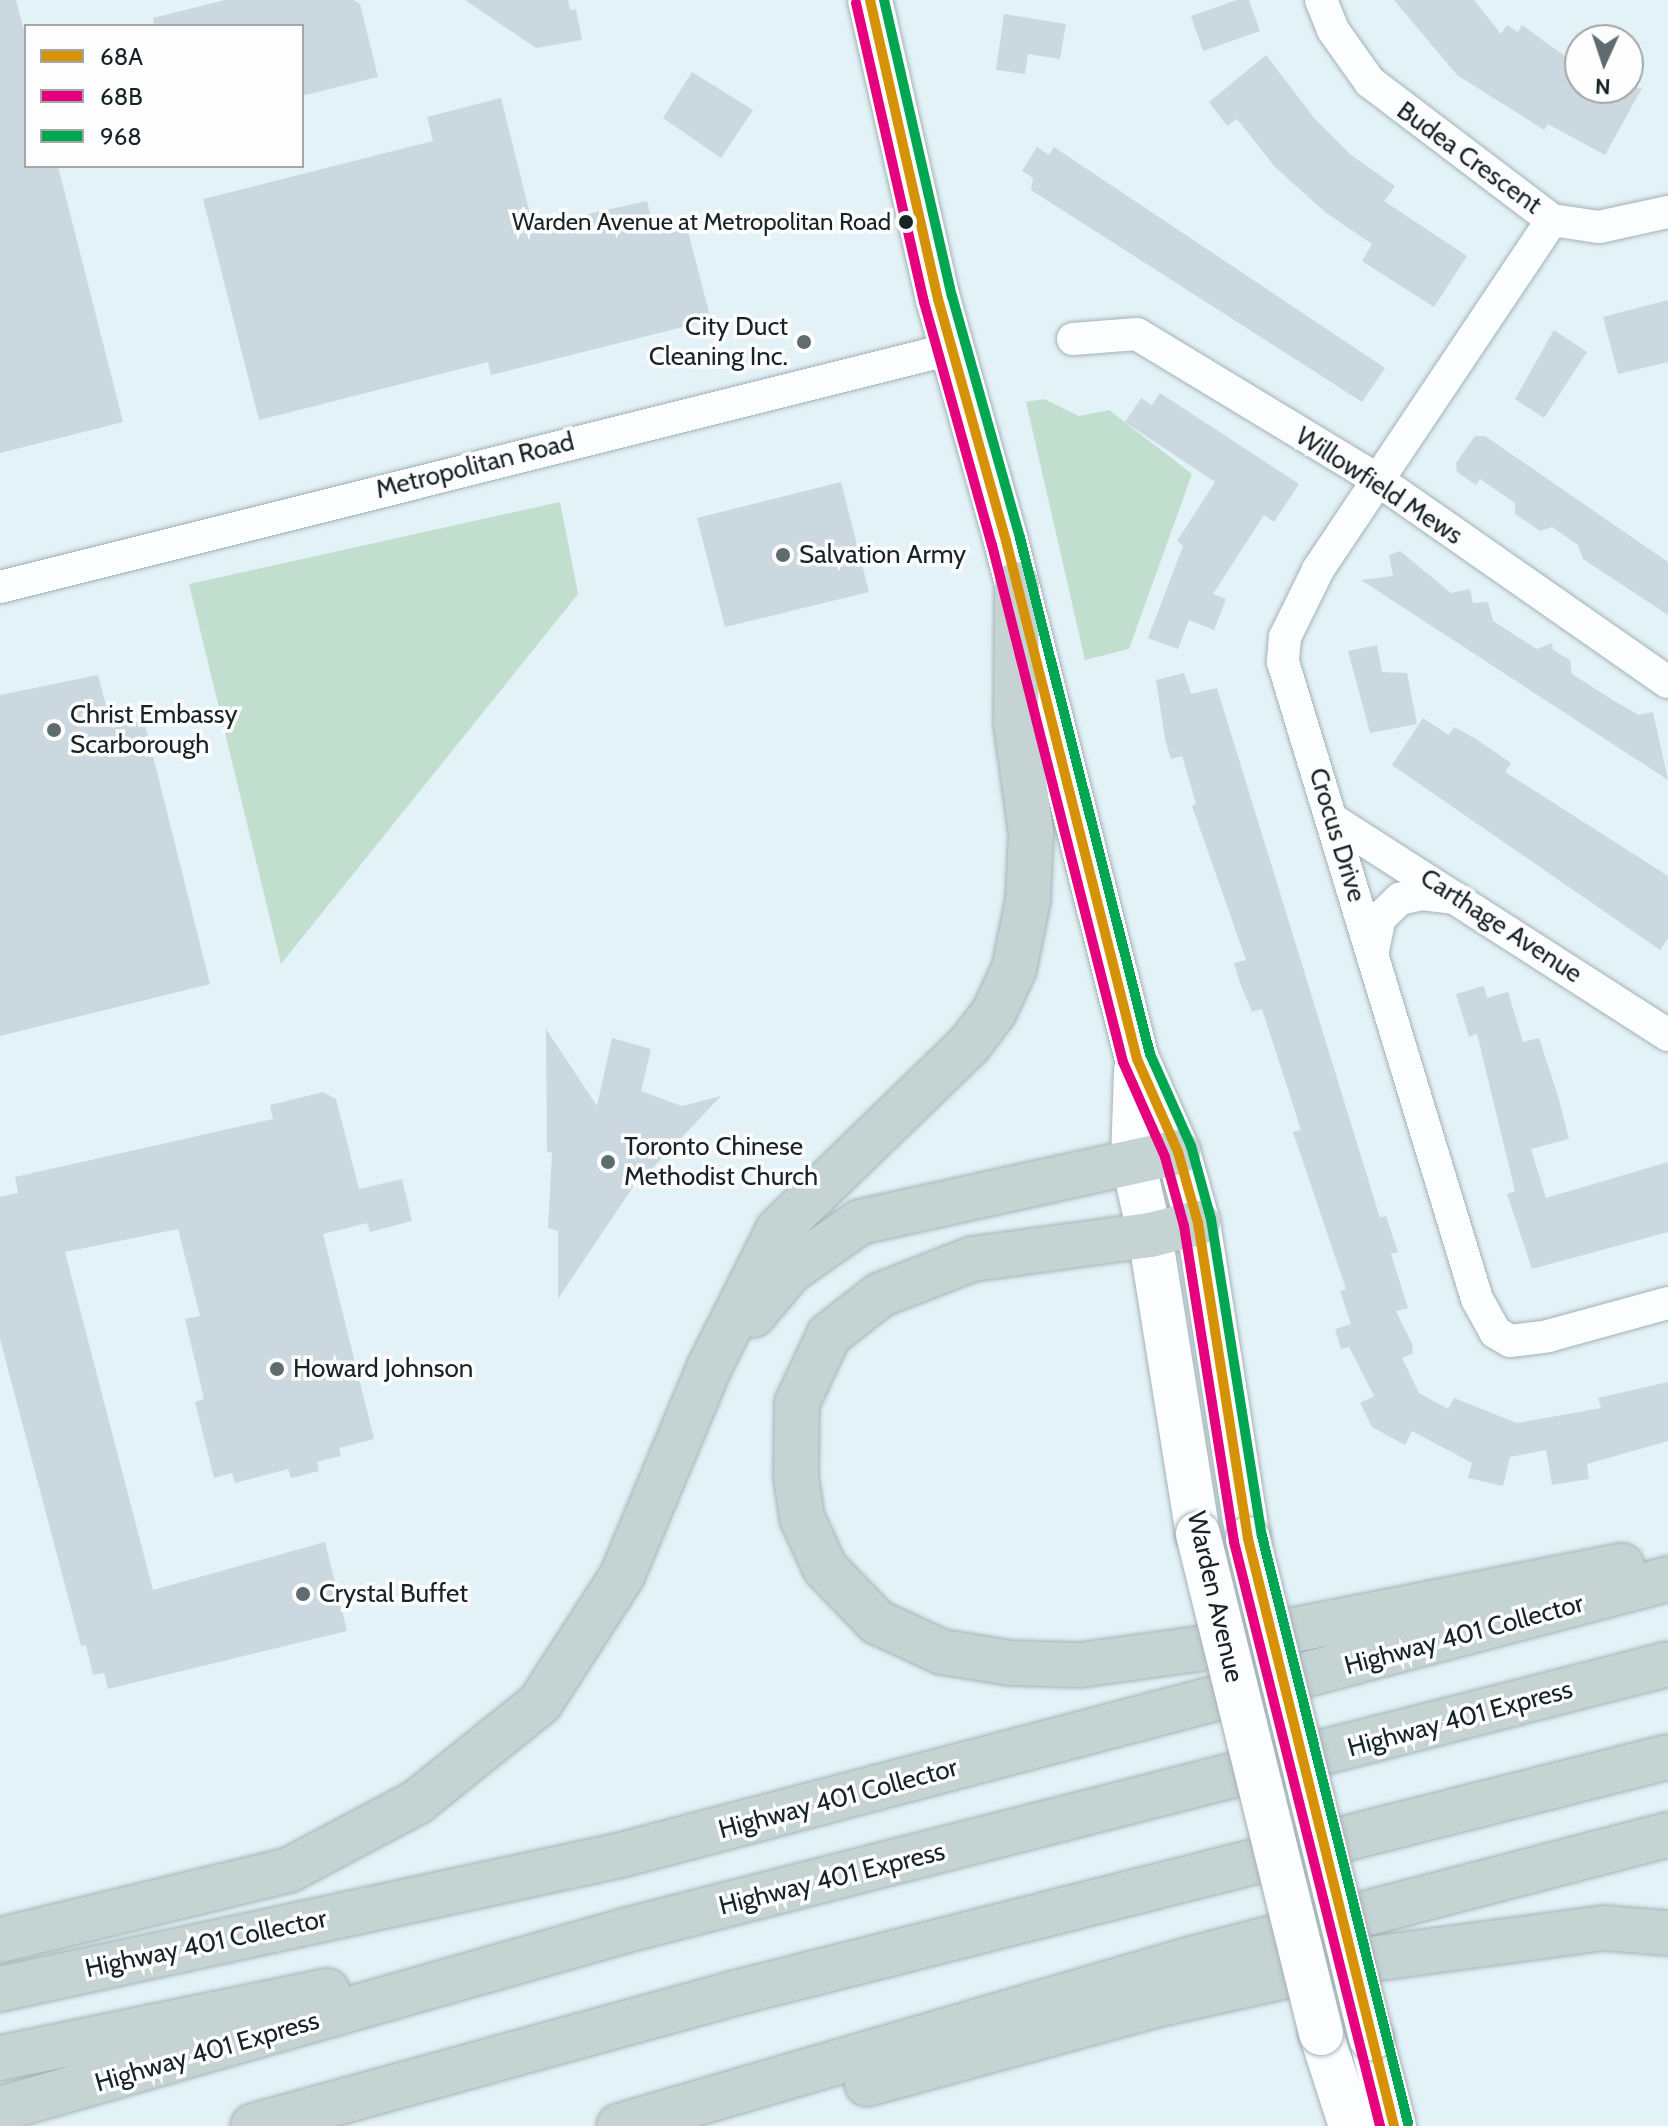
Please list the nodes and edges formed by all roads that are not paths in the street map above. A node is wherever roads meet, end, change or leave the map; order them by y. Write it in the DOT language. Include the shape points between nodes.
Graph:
graph roads {
  1 [pos="870,0"];
  2 [pos="1321,0"];
  3 [pos="1668,212"];
  4 [pos="1552,220"];
  5 [pos="1073,339"];
  6 [pos="951,349"];
  7 [pos="1378,480"];
  8 [pos="1017,584"];
  9 [pos="0,587"];
  10 [pos="1668,682"];
  11 [pos="1333,820"];
  12 [pos="1461,899"];
  13 [pos="1373,950"];
  14 [pos="1668,1035"];
  15 [pos="1137,1059"];
  16 [pos="1178,1152"];
  17 [pos="1133,1161"];
  18 [pos="1198,1223"];
  19 [pos="1150,1235"];
  20 [pos="1668,1303"];
  21 [pos="709,1368"];
  22 [pos="1668,1557"];
  23 [pos="1668,1579"];
  24 [pos="1668,1664"];
  25 [pos="1668,1757"];
  26 [pos="1668,1835"];
  27 [pos="627,1930"];
  28 [pos="1668,1933"];
  29 [pos="0,1940"];
  30 [pos="0,1989"];
  31 [pos="0,2058"];
  32 [pos="0,2109"];
  33 [pos="253,2126"];
  34 [pos="619,2126"];
  35 [pos="640,2126"];
  36 [pos="1351,2126"];
  37 [pos="1394,2126"];
  1 -- 6 [label="main road, Warden Avenue"];
  2 -- 4 [label="street, Budea Crescent" via="1333,30 1370,82"];
  3 -- 4 [label="street, Budea Crescent" via="1599,227"];
  4 -- 7 [label="street, Crocus Drive"];
  5 -- 7 [label="street, Willowfield Mews" via="1137,334"];
  6 -- 8 [label="main road, Warden Avenue"];
  6 -- 9 [label="street, Metropolitan Road"];
  7 -- 10 [label="street, Willowfield Mews"];
  7 -- 11 [label="street, Crocus Drive" via="1318,570 1285,637 1283,662"];
  8 -- 15 [label="main road, Warden Avenue"];
  8 -- 21 [label="highway" via="1016,724 1031,833 1028,900 1014,969 994,1012 969,1045 778,1230"];
  11 -- 12 [label="street, Carthage Avenue"];
  11 -- 13 [label="street, Crocus Drive"];
  12 -- 13 [label="street" via="1422,894 1400,899 1380,918"];
  12 -- 14 [label="street, Carthage Avenue"];
  13 -- 20 [label="street, Crocus Drive" via="1477,1299 1495,1332 1510,1341 1548,1336"];
  15 -- 16 [label="main road, Warden Avenue"];
  15 -- 17 [label="main road, Warden Avenue"];
  16 -- 17 [label="highway"];
  16 -- 18 [label="main road, Warden Avenue"];
  17 -- 19 [label="main road, Warden Avenue"];
  17 -- 21 [label="highway" via="860,1222 790,1271"];
  18 -- 19 [label="highway"];
  18 -- 37 [label="main road, Warden Avenue, bridge" via="1248,1539"];
  19 -- 22 [label="highway" via="972,1259 880,1295 829,1335 797,1403 796,1477 802,1518 825,1568 877,1622 942,1652 1010,1663 1080,1665 1197,1649"];
  19 -- 36 [label="main road, Warden Avenue, bridge" via="1198,1534 1321,2033"];
  21 -- 29 [label="highway" via="622,1576 540,1703 503,1733 417,1802 289,1870"];
  23 -- 30 [label="highway, Highway 401 Collector" via="621,1855"];
  24 -- 27 [label="highway, Highway 401 Express"];
  25 -- 33 [label="highway" via="735,1993"];
  26 -- 34 [label="highway" via="1191,1959"];
  27 -- 31 [label="highway"];
  27 -- 32 [label="highway, Highway 401 Express"];
  28 -- 35 [label="highway" via="1604,1928 1349,1962 1156,2005 874,2083"];
}
